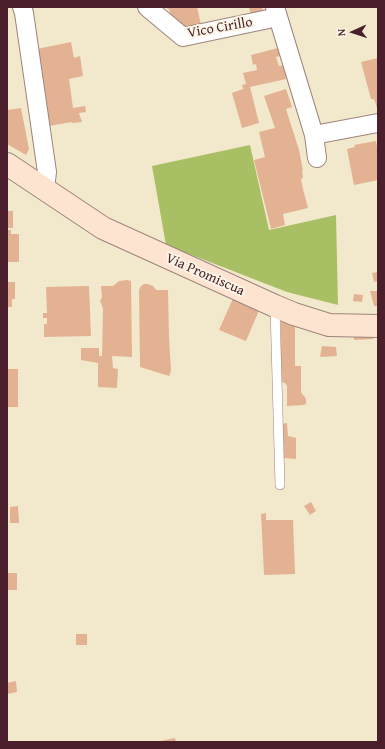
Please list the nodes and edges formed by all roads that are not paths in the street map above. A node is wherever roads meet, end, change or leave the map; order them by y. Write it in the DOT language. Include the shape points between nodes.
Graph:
graph roads {
  1 [pos="22,7"];
  2 [pos="147,7"];
  3 [pos="280,10"];
  4 [pos="378,123"];
  5 [pos="320,134"];
  6 [pos="317,158"];
  7 [pos="7,164"];
  8 [pos="45,189"];
  9 [pos="275,306"];
  10 [pos="378,326"];
  11 [pos="280,485"];
  1 -- 8 [label="street" via="47,172"];
  2 -- 3 [label="street, Vico Cirillo" via="183,37"];
  3 -- 5 [label="street, Vico Cirillo"];
  4 -- 5 [label="street"];
  5 -- 6 [label="street, Vico Cirillo"];
  7 -- 8 [label="street, Via Promiscua"];
  8 -- 9 [label="street, Via Promiscua" via="103,228"];
  9 -- 10 [label="street, Via Promiscua" via="328,325"];
  9 -- 11 [label="lane"];
}
